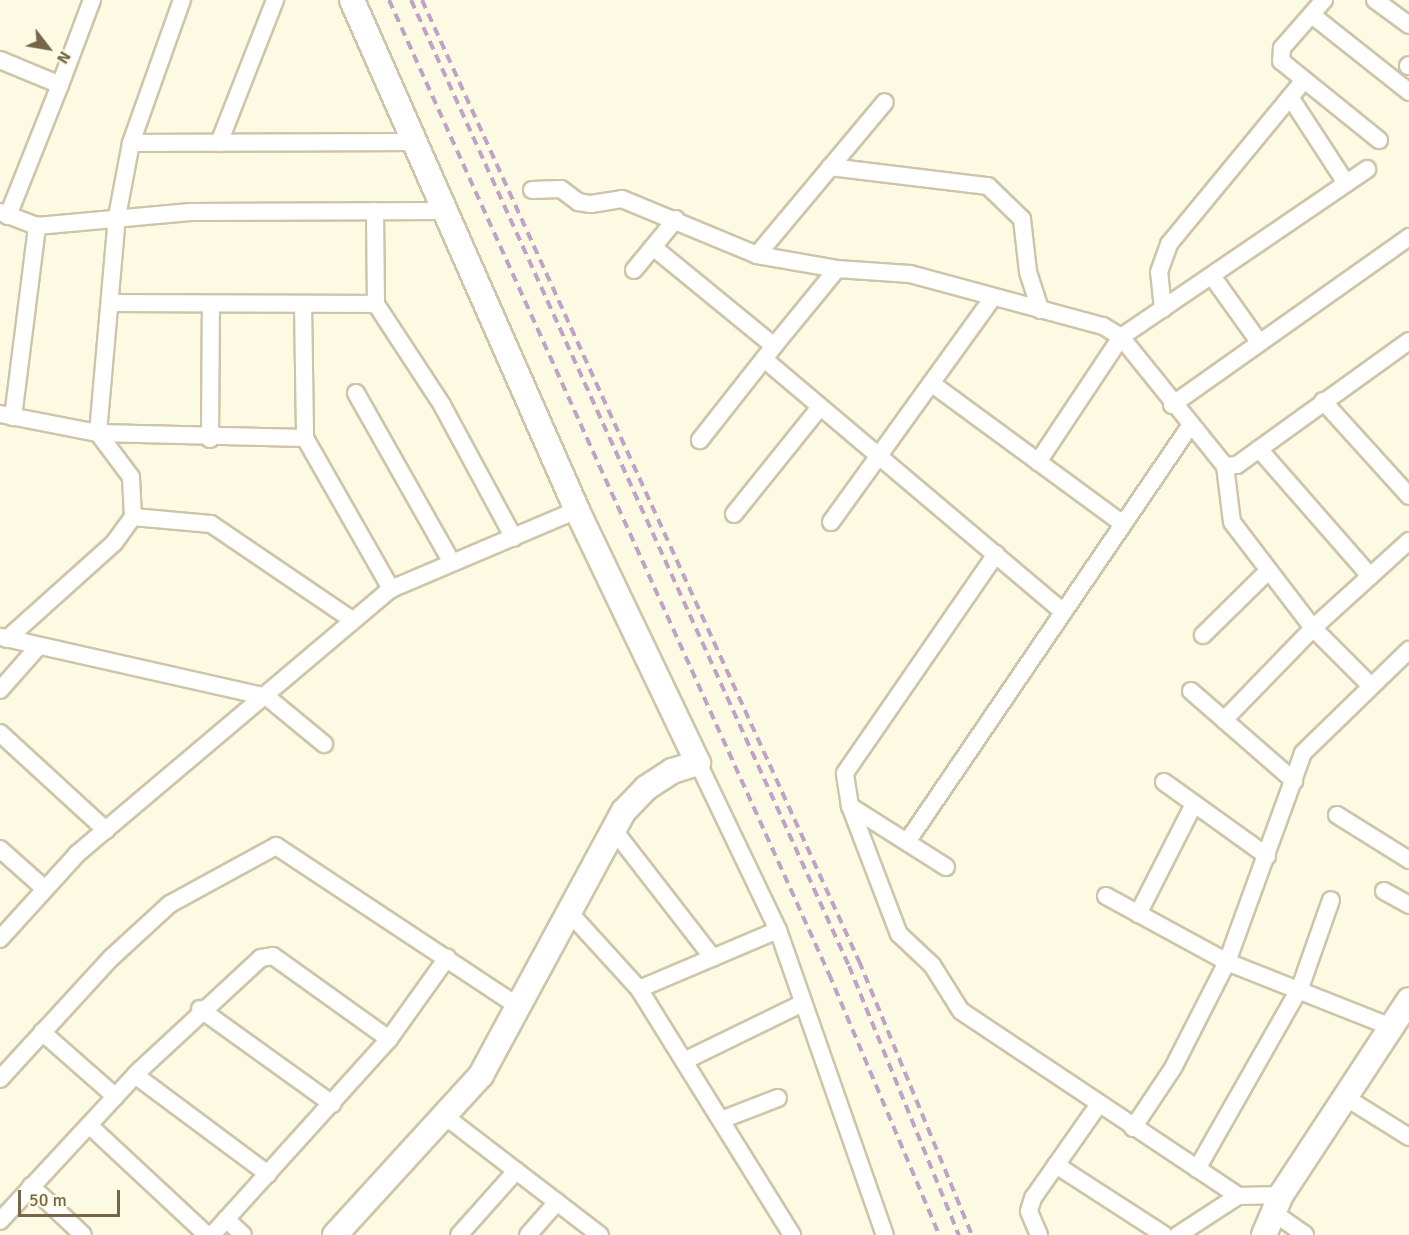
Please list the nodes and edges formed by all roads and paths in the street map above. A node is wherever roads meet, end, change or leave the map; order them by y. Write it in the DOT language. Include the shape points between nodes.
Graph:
graph roads {
  1 [pos="92,0"];
  2 [pos="275,0"];
  3 [pos="352,0"];
  4 [pos="1375,0"];
  5 [pos="180,1"];
  6 [pos="1318,5"];
  7 [pos="1409,25"];
  8 [pos="0,60"];
  9 [pos="1304,80"];
  10 [pos="60,85"];
  11 [pos="1409,92"];
  12 [pos="1290,97"];
  13 [pos="885,102"];
  14 [pos="1379,140"];
  15 [pos="413,142"];
  16 [pos="131,143"];
  17 [pos="219,143"];
  18 [pos="830,167"];
  19 [pos="1367,169"];
  20 [pos="1346,183"];
  21 [pos="532,190"];
  22 [pos="375,211"];
  23 [pos="442,211"];
  24 [pos="4,214"];
  25 [pos="117,217"];
  26 [pos="676,219"];
  27 [pos="37,226"];
  28 [pos="1409,237"];
  29 [pos="653,247"];
  30 [pos="757,255"];
  31 [pos="837,269"];
  32 [pos="634,270"];
  33 [pos="1212,276"];
  34 [pos="993,297"];
  35 [pos="112,303"];
  36 [pos="211,304"];
  37 [pos="303,304"];
  38 [pos="376,304"];
  39 [pos="1163,309"];
  40 [pos="1040,310"];
  41 [pos="1122,337"];
  42 [pos="1409,341"];
  43 [pos="1259,342"];
  44 [pos="769,353"];
  45 [pos="931,383"];
  46 [pos="356,393"];
  47 [pos="1323,401"];
  48 [pos="1172,405"];
  49 [pos="820,407"];
  50 [pos="7,416"];
  51 [pos="1190,426"];
  52 [pos="98,433"];
  53 [pos="305,438"];
  54 [pos="210,439"];
  55 [pos="700,440"];
  56 [pos="1258,449"];
  57 [pos="879,455"];
  58 [pos="1038,462"];
  59 [pos="1225,466"];
  60 [pos="1409,496"];
  61 [pos="577,510"];
  62 [pos="734,514"];
  63 [pos="133,517"];
  64 [pos="831,522"];
  65 [pos="1123,525"];
  66 [pos="514,538"];
  67 [pos="1409,541"];
  68 [pos="996,554"];
  69 [pos="452,563"];
  70 [pos="1267,572"];
  71 [pos="1370,576"];
  72 [pos="391,589"];
  73 [pos="1063,612"];
  74 [pos="351,620"];
  75 [pos="1313,627"];
  76 [pos="1203,635"];
  77 [pos="4,638"];
  78 [pos="38,647"];
  79 [pos="1409,650"];
  80 [pos="1371,686"];
  81 [pos="0,690"];
  82 [pos="1191,691"];
  83 [pos="267,697"];
  84 [pos="1224,720"];
  85 [pos="0,733"];
  86 [pos="324,744"];
  87 [pos="698,763"];
  88 [pos="1294,781"];
  89 [pos="1164,782"];
  90 [pos="1194,804"];
  91 [pos="850,806"];
  92 [pos="1337,815"];
  93 [pos="106,830"];
  94 [pos="613,830"];
  95 [pos="907,842"];
  96 [pos="0,849"];
  97 [pos="1267,856"];
  98 [pos="1409,860"];
  99 [pos="946,867"];
  100 [pos="44,888"];
  101 [pos="1384,891"];
  102 [pos="1106,896"];
  103 [pos="1331,900"];
  104 [pos="1409,905"];
  105 [pos="568,911"];
  106 [pos="1137,914"];
  107 [pos="778,930"];
  108 [pos="0,939"];
  109 [pos="447,958"];
  110 [pos="713,958"];
  111 [pos="1227,962"];
  112 [pos="1300,988"];
  113 [pos="639,989"];
  114 [pos="1409,1000"];
  115 [pos="803,1003"];
  116 [pos="516,1005"];
  117 [pos="200,1009"];
  118 [pos="1391,1027"];
  119 [pos="42,1032"];
  120 [pos="389,1039"];
  121 [pos="684,1061"];
  122 [pos="135,1075"];
  123 [pos="0,1079"];
  124 [pos="116,1097"];
  125 [pos="1345,1097"];
  126 [pos="778,1098"];
  127 [pos="332,1104"];
  128 [pos="1099,1104"];
  129 [pos="446,1117"];
  130 [pos="721,1120"];
  131 [pos="90,1126"];
  132 [pos="1133,1128"];
  133 [pos="1409,1137"];
  134 [pos="1056,1165"];
  135 [pos="1197,1169"];
  136 [pos="516,1171"];
  137 [pos="268,1174"];
  138 [pos="31,1186"];
  139 [pos="1238,1196"];
  140 [pos="557,1202"];
  141 [pos="1278,1204"];
  142 [pos="226,1219"];
  143 [pos="0,1221"];
  144 [pos="83,1235"];
  145 [pos="209,1235"];
  146 [pos="243,1235"];
  147 [pos="335,1235"];
  148 [pos="459,1235"];
  149 [pos="528,1235"];
  150 [pos="600,1235"];
  151 [pos="792,1235"];
  152 [pos="885,1235"];
  153 [pos="1039,1235"];
  154 [pos="1164,1235"];
  155 [pos="1178,1235"];
  156 [pos="1264,1235"];
  157 [pos="1305,1235"];
  1 -- 10 [label="street"];
  2 -- 17 [label="street"];
  3 -- 15 [label="street"];
  4 -- 7 [label="street"];
  5 -- 16 [label="street"];
  6 -- 9 [label="street" via="1280,55"];
  6 -- 11 [label="street"];
  8 -- 10 [label="street"];
  9 -- 12 [label="street"];
  9 -- 14 [label="street"];
  10 -- 24 [label="street"];
  12 -- 20 [label="street"];
  12 -- 39 [label="street" via="1169,244 1159,272"];
  13 -- 18 [label="street"];
  15 -- 17 [label="street"];
  15 -- 23 [label="street"];
  16 -- 17 [label="street"];
  16 -- 25 [label="street"];
  18 -- 30 [label="street"];
  18 -- 40 [label="street" via="988,186 1022,219 1028,272"];
  19 -- 20 [label="street"];
  20 -- 33 [label="street"];
  21 -- 26 [label="street" via="561,189 578,202 591,204 622,199"];
  22 -- 23 [label="street"];
  22 -- 25 [label="street"];
  22 -- 38 [label="street"];
  23 -- 61 [label="street"];
  24 -- 27 [label="street"];
  25 -- 27 [label="street"];
  25 -- 35 [label="street"];
  26 -- 29 [label="street"];
  26 -- 30 [label="street"];
  27 -- 50 [label="street"];
  28 -- 43 [label="street"];
  29 -- 32 [label="street"];
  29 -- 44 [label="street"];
  30 -- 31 [label="street"];
  31 -- 34 [label="street" via="910,274"];
  31 -- 44 [label="street"];
  33 -- 39 [label="street"];
  33 -- 43 [label="street"];
  34 -- 40 [label="street"];
  34 -- 45 [label="street"];
  35 -- 36 [label="street"];
  35 -- 52 [label="street"];
  36 -- 37 [label="street"];
  36 -- 54 [label="street"];
  37 -- 38 [label="street"];
  37 -- 53 [label="street"];
  38 -- 66 [label="street" via="442,405"];
  39 -- 41 [label="street"];
  40 -- 41 [label="street" via="1103,326"];
  41 -- 48 [label="street"];
  41 -- 58 [label="street"];
  42 -- 47 [label="street"];
  43 -- 48 [label="street"];
  44 -- 49 [label="street"];
  44 -- 55 [label="street"];
  45 -- 57 [label="street"];
  45 -- 58 [label="street"];
  46 -- 69 [label="street"];
  47 -- 56 [label="street"];
  47 -- 60 [label="street"];
  48 -- 51 [label="street"];
  49 -- 57 [label="street"];
  49 -- 62 [label="street"];
  50 -- 52 [label="street"];
  51 -- 59 [label="street"];
  51 -- 65 [label="street"];
  52 -- 54 [label="street"];
  52 -- 63 [label="street" via="131,477"];
  53 -- 54 [label="street"];
  53 -- 72 [label="street"];
  56 -- 59 [label="street" via="1237,465"];
  56 -- 71 [label="street"];
  57 -- 64 [label="street"];
  57 -- 68 [label="street"];
  58 -- 65 [label="street"];
  59 -- 70 [label="street" via="1232,522"];
  61 -- 66 [label="street"];
  61 -- 87 [label="street"];
  63 -- 74 [label="street" via="211,524"];
  63 -- 77 [label="street" via="114,543"];
  65 -- 73 [label="street"];
  66 -- 69 [label="street"];
  67 -- 71 [label="street"];
  68 -- 73 [label="street"];
  68 -- 91 [label="street" via="848,765 844,782"];
  69 -- 72 [label="street"];
  70 -- 75 [label="street"];
  70 -- 76 [label="street"];
  71 -- 75 [label="street"];
  72 -- 74 [label="street"];
  73 -- 95 [label="street"];
  74 -- 83 [label="street"];
  75 -- 80 [label="street"];
  75 -- 84 [label="street"];
  77 -- 78 [label="street"];
  78 -- 81 [label="street"];
  78 -- 83 [label="street" via="169,671"];
  79 -- 80 [label="street"];
  80 -- 88 [label="street" via="1313,740"];
  82 -- 84 [label="street"];
  83 -- 86 [label="street"];
  83 -- 93 [label="street"];
  84 -- 88 [label="street"];
  85 -- 93 [label="street"];
  87 -- 94 [label="street" via="672,771 646,788"];
  87 -- 107 [label="street"];
  88 -- 97 [label="street"];
  89 -- 90 [label="street"];
  90 -- 97 [label="street"];
  90 -- 106 [label="street"];
  91 -- 95 [label="street"];
  91 -- 128 [label="street" via="898,934 932,965 961,1011"];
  92 -- 98 [label="street"];
  93 -- 100 [label="street"];
  94 -- 105 [label="street"];
  94 -- 110 [label="street"];
  95 -- 99 [label="street"];
  96 -- 100 [label="street"];
  97 -- 111 [label="street"];
  100 -- 108 [label="street"];
  101 -- 104 [label="street"];
  102 -- 106 [label="street"];
  103 -- 112 [label="street"];
  105 -- 113 [label="street"];
  105 -- 116 [label="street"];
  106 -- 111 [label="street"];
  107 -- 110 [label="street"];
  107 -- 115 [label="street"];
  109 -- 116 [label="street"];
  109 -- 119 [label="street" via="285,848 266,847 170,904 111,958"];
  109 -- 120 [label="street"];
  110 -- 113 [label="street"];
  111 -- 112 [label="street"];
  111 -- 132 [label="street" via="1173,1068"];
  112 -- 118 [label="street"];
  112 -- 135 [label="street"];
  113 -- 121 [label="street"];
  114 -- 118 [label="street"];
  115 -- 121 [label="street"];
  115 -- 152 [label="street"];
  116 -- 129 [label="street" via="481,1075"];
  117 -- 120 [label="street" via="261,958 273,956"];
  117 -- 122 [label="street"];
  117 -- 127 [label="street"];
  118 -- 125 [label="street"];
  119 -- 123 [label="street"];
  119 -- 124 [label="street"];
  120 -- 127 [label="street"];
  121 -- 130 [label="street"];
  122 -- 124 [label="street"];
  122 -- 137 [label="street"];
  124 -- 131 [label="street"];
  125 -- 133 [label="street"];
  125 -- 141 [label="street"];
  126 -- 130 [label="street"];
  127 -- 137 [label="street"];
  128 -- 132 [label="street"];
  128 -- 134 [label="street"];
  129 -- 136 [label="street"];
  129 -- 147 [label="street"];
  130 -- 151 [label="street"];
  131 -- 138 [label="street"];
  131 -- 145 [label="street"];
  132 -- 135 [label="street"];
  134 -- 153 [label="street" via="1029,1205"];
  134 -- 154 [label="street"];
  135 -- 139 [label="street"];
  136 -- 140 [label="street"];
  136 -- 148 [label="street"];
  137 -- 142 [label="street"];
  138 -- 143 [label="street"];
  138 -- 144 [label="street"];
  139 -- 141 [label="street"];
  139 -- 155 [label="street"];
  140 -- 149 [label="street"];
  140 -- 150 [label="street"];
  141 -- 156 [label="street"];
  141 -- 157 [label="street"];
  142 -- 145 [label="street"];
  142 -- 146 [label="street"];
}
